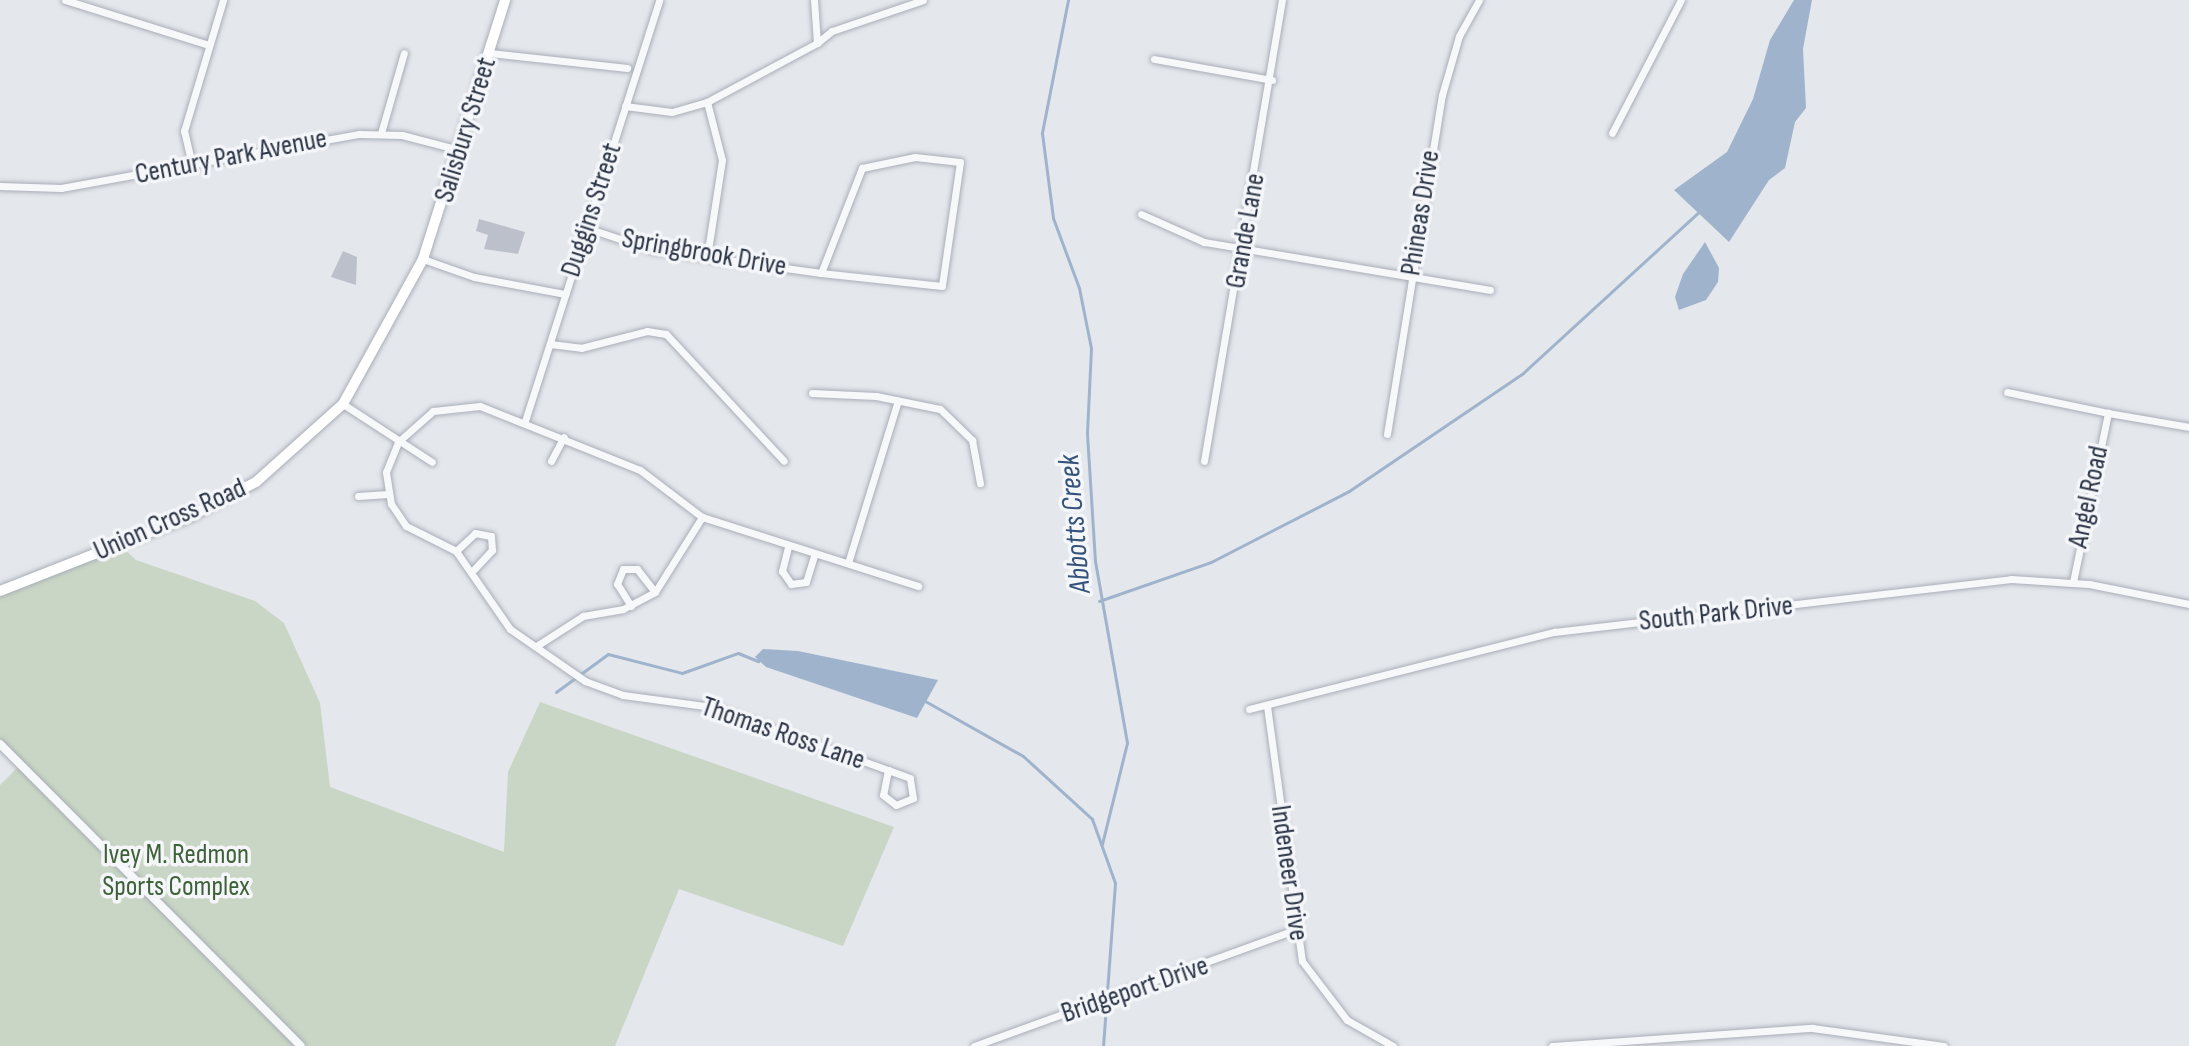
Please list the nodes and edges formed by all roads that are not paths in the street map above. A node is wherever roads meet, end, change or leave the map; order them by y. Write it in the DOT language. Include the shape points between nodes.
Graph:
graph roads {
  1 [pos="65,0"];
  2 [pos="223,0"];
  3 [pos="505,0"];
  4 [pos="659,0"];
  5 [pos="814,0"];
  6 [pos="923,0"];
  7 [pos="1282,0"];
  8 [pos="1479,0"];
  9 [pos="1681,0"];
  10 [pos="817,43"];
  11 [pos="209,45"];
  12 [pos="404,53"];
  13 [pos="490,53"];
  14 [pos="1154,59"];
  15 [pos="627,68"];
  16 [pos="1272,80"];
  17 [pos="707,102"];
  18 [pos="625,106"];
  19 [pos="381,133"];
  20 [pos="1612,133"];
  21 [pos="462,151"];
  22 [pos="192,165"];
  23 [pos="0,186"];
  24 [pos="1141,214"];
  25 [pos="587,228"];
  26 [pos="1243,249"];
  27 [pos="707,257"];
  28 [pos="423,259"];
  29 [pos="821,273"];
  30 [pos="1412,275"];
  31 [pos="1490,290"];
  32 [pos="565,294"];
  33 [pos="550,344"];
  34 [pos="2007,392"];
  35 [pos="812,393"];
  36 [pos="898,400"];
  37 [pos="343,404"];
  38 [pos="2108,413"];
  39 [pos="525,421"];
  40 [pos="2189,427"];
  41 [pos="1387,434"];
  42 [pos="564,437"];
  43 [pos="398,442"];
  44 [pos="551,461"];
  45 [pos="784,461"];
  46 [pos="1204,461"];
  47 [pos="432,462"];
  48 [pos="980,483"];
  49 [pos="388,494"];
  50 [pos="358,496"];
  51 [pos="702,517"];
  52 [pos="788,547"];
  53 [pos="456,551"];
  54 [pos="814,555"];
  55 [pos="848,563"];
  56 [pos="474,569"];
  57 [pos="2073,582"];
  58 [pos="918,586"];
  59 [pos="0,591"];
  60 [pos="655,592"];
  61 [pos="2189,604"];
  62 [pos="631,606"];
  63 [pos="538,645"];
  64 [pos="1267,706"];
  65 [pos="1249,709"];
  66 [pos="0,744"];
  67 [pos="888,770"];
  68 [pos="1294,930"];
  69 [pos="301,1046"];
  70 [pos="974,1046"];
  71 [pos="1393,1046"];
  72 [pos="1552,1046"];
  73 [pos="1944,1046"];
  1 -- 11 [label="street"];
  2 -- 11 [label="street"];
  3 -- 13 [label="main road, Salisbury Street"];
  4 -- 18 [label="street, Duggins Street"];
  5 -- 10 [label="street"];
  6 -- 10 [label="street" via="832,31"];
  7 -- 16 [label="street, Grande Lane"];
  8 -- 30 [label="street, Phineas Drive" via="1459,36 1442,95"];
  9 -- 20 [label="street"];
  10 -- 17 [label="street"];
  11 -- 22 [label="street" via="184,131"];
  12 -- 19 [label="street"];
  13 -- 15 [label="street"];
  13 -- 21 [label="main road, Salisbury Street"];
  14 -- 16 [label="street"];
  16 -- 26 [label="street, Grande Lane"];
  17 -- 18 [label="street" via="672,112"];
  17 -- 27 [label="street" via="722,160"];
  18 -- 25 [label="street, Duggins Street"];
  19 -- 21 [label="street, Century Park Avenue"];
  19 -- 22 [label="street, Century Park Avenue"];
  21 -- 28 [label="main road, Salisbury Street"];
  22 -- 23 [label="street, Century Park Avenue" via="61,188"];
  24 -- 26 [label="street" via="1204,242"];
  25 -- 27 [label="street, Springbrook Drive" via="653,250"];
  25 -- 32 [label="street, Duggins Street"];
  26 -- 30 [label="street"];
  26 -- 46 [label="street, Grande Lane"];
  27 -- 29 [label="street, Springbrook Drive"];
  28 -- 32 [label="street" via="474,277"];
  28 -- 37 [label="main road, Union Cross Road"];
  29 -- 29 [label="street, Springbrook Drive" via="942,286 960,162 915,157 862,168"];
  30 -- 31 [label="street"];
  30 -- 41 [label="street, Phineas Drive"];
  32 -- 33 [label="street, Duggins Street"];
  33 -- 39 [label="street, Duggins Street"];
  33 -- 45 [label="street" via="581,348 647,331 666,334"];
  34 -- 38 [label="street, Angel Road"];
  35 -- 36 [label="street"];
  36 -- 48 [label="street" via="940,409 959,421 972,440"];
  36 -- 55 [label="street"];
  37 -- 43 [label="street"];
  37 -- 59 [label="main road, Union Cross Road" via="256,482 191,516"];
  38 -- 40 [label="street, Angel Road"];
  38 -- 57 [label="street, Angel Road"];
  39 -- 42 [label="street"];
  39 -- 43 [label="street" via="480,406 445,406"];
  42 -- 44 [label="street"];
  42 -- 51 [label="street" via="640,470"];
  43 -- 47 [label="street"];
  43 -- 49 [label="street" via="386,472"];
  49 -- 50 [label="street"];
  49 -- 53 [label="street, Thomas Ross Lane" via="406,526"];
  51 -- 52 [label="street"];
  51 -- 60 [label="street"];
  52 -- 54 [label="street"];
  52 -- 54 [label="street" via="782,571 791,584 806,582"];
  53 -- 56 [label="street, Thomas Ross Lane"];
  53 -- 56 [label="street" via="475,533 491,536 492,550"];
  54 -- 55 [label="street"];
  55 -- 58 [label="street"];
  56 -- 63 [label="street, Thomas Ross Lane" via="501,619"];
  57 -- 61 [label="street, South Park Drive"];
  57 -- 64 [label="street, South Park Drive" via="2011,579 1554,632"];
  60 -- 62 [label="street"];
  60 -- 62 [label="street" via="637,569 623,569 617,584"];
  62 -- 63 [label="street" via="583,616"];
  63 -- 67 [label="street, Thomas Ross Lane" via="600,688 712,707"];
  64 -- 65 [label="street, South Park Drive"];
  64 -- 68 [label="street, Indeneer Drive"];
  66 -- 69 [label="street"];
  67 -- 67 [label="street, Thomas Ross Lane" via="910,778 913,798 896,805 883,795"];
  68 -- 70 [label="street, Bridgeport Drive"];
  68 -- 71 [label="street, Indeneer Drive" via="1302,961 1320,992 1347,1020"];
  72 -- 73 [label="street" via="1812,1028"];
}
